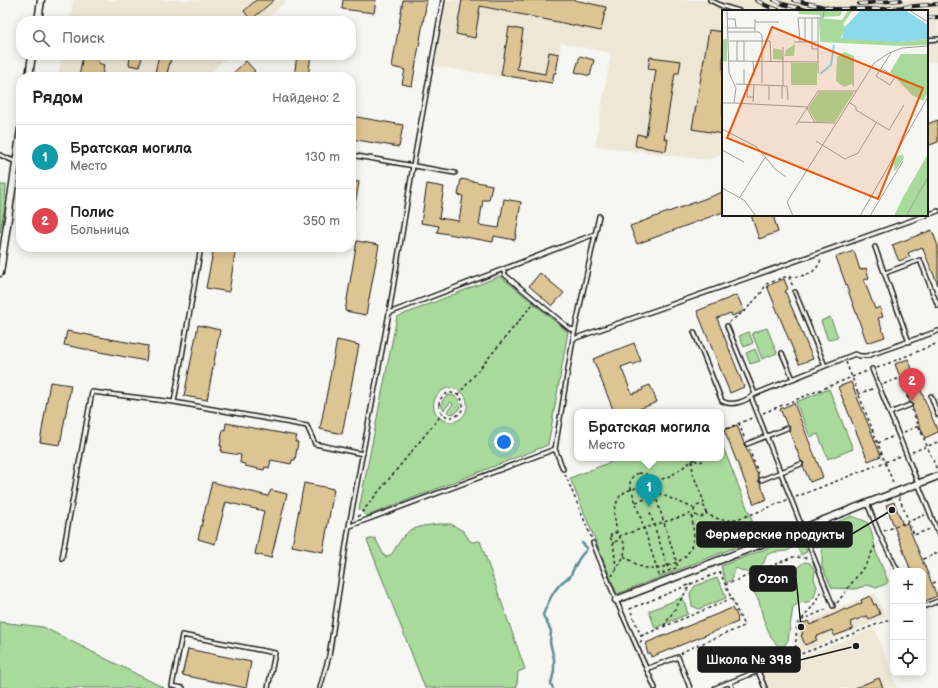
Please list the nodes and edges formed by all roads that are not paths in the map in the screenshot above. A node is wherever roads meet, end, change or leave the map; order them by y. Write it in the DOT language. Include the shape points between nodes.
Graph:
graph roads {
  1 [pos="41,0"];
  2 [pos="443,0"];
  3 [pos="710,0"];
  4 [pos="736,10"];
  5 [pos="39,16"];
  6 [pos="938,39"];
  7 [pos="928,40"];
  8 [pos="31,60"];
  9 [pos="30,72"];
  10 [pos="0,156"];
  11 [pos="356,157"];
  12 [pos="16,162"];
  13 [pos="413,166"];
  14 [pos="455,173"];
  15 [pos="938,211"];
  16 [pos="928,215"];
  17 [pos="599,216"];
  18 [pos="924,216"];
  19 [pos="595,234"];
  20 [pos="875,247"];
  21 [pos="200,252"];
  22 [pos="503,269"];
  23 [pos="0,273"];
  24 [pos="885,273"];
  25 [pos="795,292"];
  26 [pos="938,306"];
  27 [pos="389,313"];
  28 [pos="727,326"];
  29 [pos="575,330"];
  30 [pos="694,332"];
  31 [pos="938,332"];
  32 [pos="573,339"];
  33 [pos="909,342"];
  34 [pos="782,353"];
  35 [pos="825,366"];
  36 [pos="872,369"];
  37 [pos="793,379"];
  38 [pos="755,394"];
  39 [pos="931,396"];
  40 [pos="751,397"];
  41 [pos="174,402"];
  42 [pos="910,405"];
  43 [pos="890,413"];
  44 [pos="938,415"];
  45 [pos="787,428"];
  46 [pos="766,436"];
  47 [pos="747,444"];
  48 [pos="555,449"];
  49 [pos="363,454"];
  50 [pos="801,464"];
  51 [pos="563,469"];
  52 [pos="780,472"];
  53 [pos="938,475"];
  54 [pos="761,480"];
  55 [pos="918,483"];
  56 [pos="867,503"];
  57 [pos="350,526"];
  58 [pos="802,528"];
  59 [pos="938,533"];
  60 [pos="593,543"];
  61 [pos="62,558"];
  62 [pos="896,568"];
  63 [pos="616,600"];
  64 [pos="938,601"];
  65 [pos="833,606"];
  66 [pos="926,606"];
  67 [pos="790,658"];
  68 [pos="646,669"];
  69 [pos="758,671"];
  70 [pos="730,682"];
  71 [pos="183,688"];
  72 [pos="268,688"];
  73 [pos="320,688"];
  74 [pos="655,688"];
  75 [pos="690,688"];
  76 [pos="715,688"];
  77 [pos="732,688"];
  78 [pos="765,688"];
  1 -- 5 [label="street"];
  2 -- 13 [label="lane"];
  3 -- 4 [label="lane"];
  6 -- 7 [label="lane"];
  8 -- 9 [label="street"];
  10 -- 12 [label="lane"];
  11 -- 13 [label="lane"];
  12 -- 23 [label="street"];
  13 -- 14 [label="lane"];
  13 -- 27 [label="lane"];
  15 -- 16 [label="lane"];
  17 -- 19 [label="lane"];
  18 -- 32 [label="lane"];
  19 -- 22 [label="lane"];
  19 -- 29 [label="lane"];
  20 -- 24 [label="lane"];
  21 -- 41 [label="lane"];
  22 -- 27 [label="lane"];
  22 -- 29 [label="lane" via="505,275 570,329"];
  24 -- 26 [label="lane" via="920,260"];
  24 -- 33 [label="lane"];
  25 -- 35 [label="lane"];
  27 -- 49 [label="lane"];
  28 -- 38 [label="lane"];
  29 -- 32 [label="lane"];
  30 -- 40 [label="lane" via="722,401 732,404"];
  31 -- 33 [label="lane"];
  32 -- 48 [label="lane"];
  33 -- 35 [label="lane" via="867,356 855,354"];
  34 -- 37 [label="lane"];
  35 -- 37 [label="lane"];
  36 -- 43 [label="lane"];
  37 -- 38 [label="lane"];
  38 -- 40 [label="lane"];
  39 -- 44 [label="lane"];
  40 -- 46 [label="lane"];
  41 -- 49 [label="lane" via="307,426 315,444"];
  41 -- 61 [label="lane" via="92,392"];
  42 -- 43 [label="lane"];
  43 -- 55 [label="lane"];
  45 -- 46 [label="lane"];
  46 -- 47 [label="lane"];
  46 -- 52 [label="lane"];
  48 -- 51 [label="lane"];
  48 -- 57 [label="lane"];
  49 -- 57 [label="lane"];
  50 -- 52 [label="lane"];
  52 -- 54 [label="lane"];
  52 -- 58 [label="lane"];
  53 -- 55 [label="street"];
  55 -- 56 [label="street"];
  55 -- 59 [label="lane"];
  56 -- 58 [label="street"];
  56 -- 62 [label="lane"];
  57 -- 73 [label="lane" via="329,656"];
  58 -- 63 [label="street"];
  58 -- 65 [label="lane"];
  60 -- 63 [label="lane"];
  63 -- 68 [label="lane"];
  64 -- 66 [label="lane"];
  67 -- 69 [label="lane"];
  68 -- 74 [label="lane"];
  68 -- 75 [label="lane" via="678,657"];
  69 -- 70 [label="lane"];
  69 -- 78 [label="lane"];
  70 -- 76 [label="lane"];
  70 -- 77 [label="lane"];
  71 -- 72 [label="lane" via="172,686 182,635 275,653"];
}
